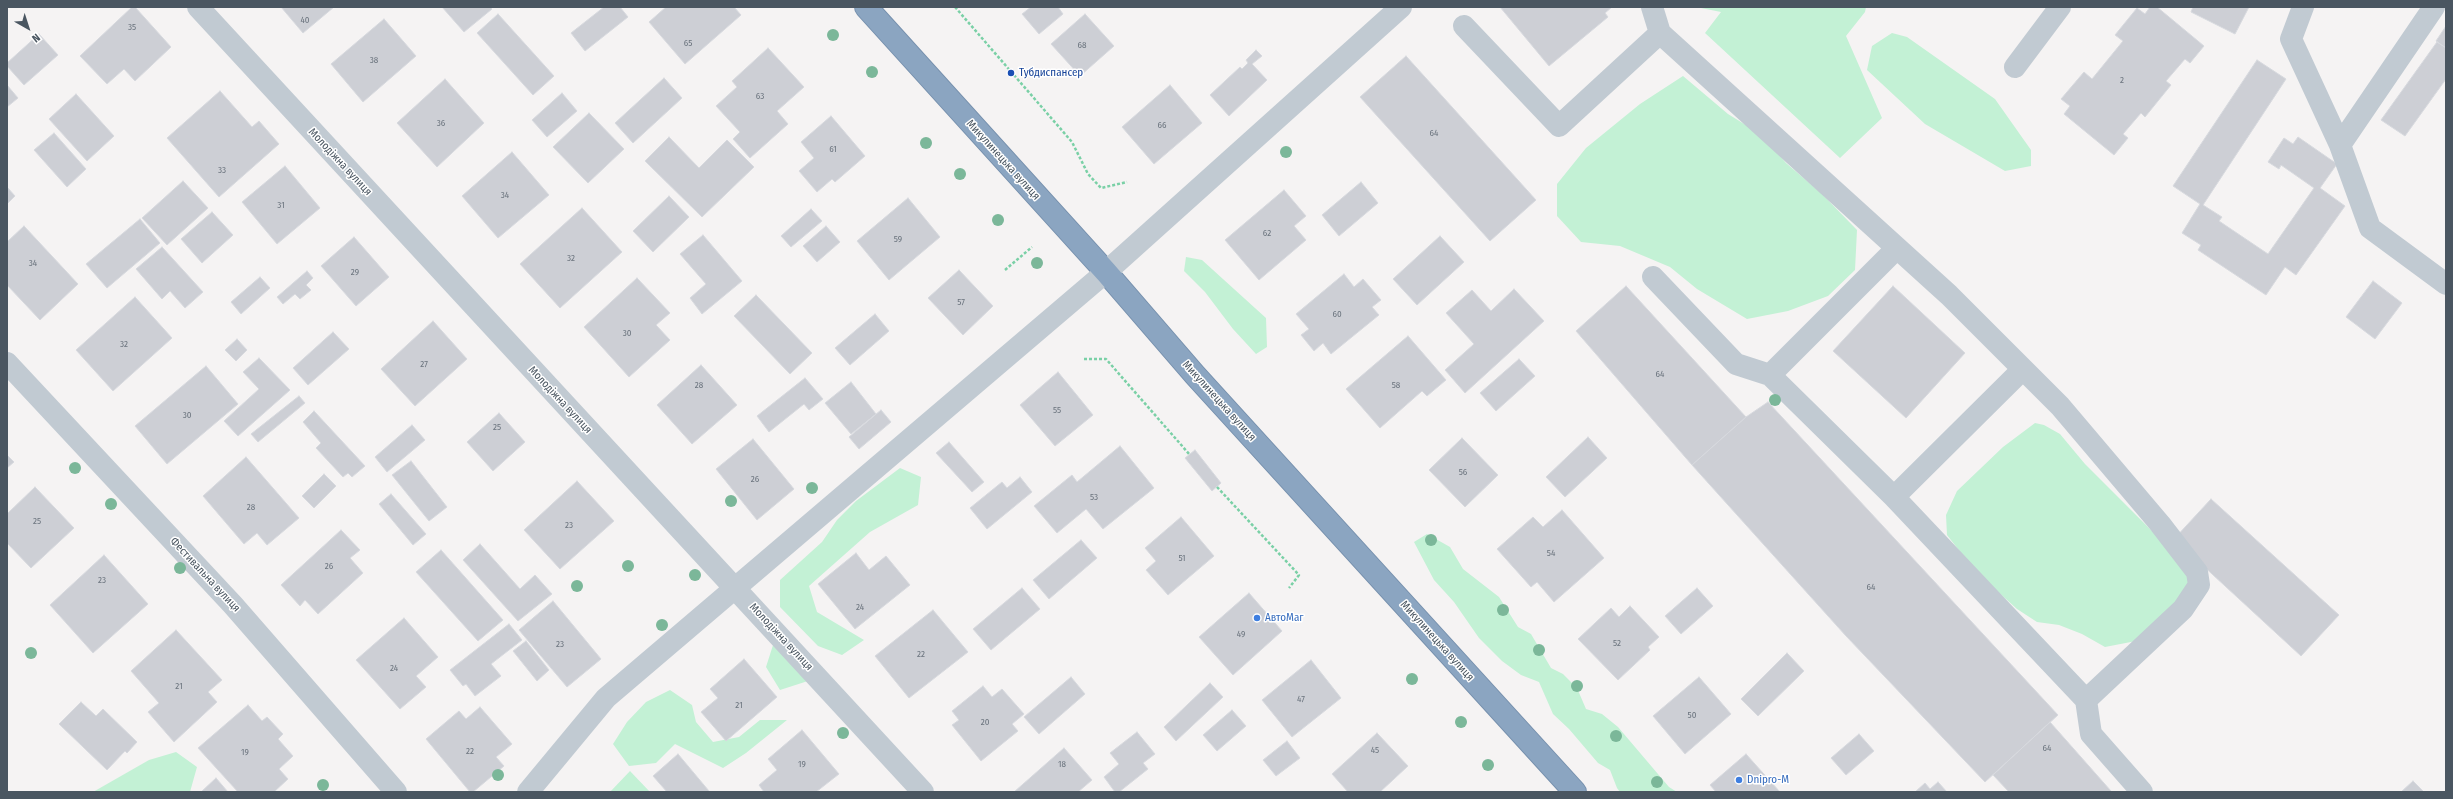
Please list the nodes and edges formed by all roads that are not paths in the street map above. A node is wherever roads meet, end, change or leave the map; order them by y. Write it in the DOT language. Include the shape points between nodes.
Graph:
graph roads {
  1 [pos="198,7"];
  2 [pos="866,7"];
  3 [pos="1401,7"];
  4 [pos="1652,7"];
  5 [pos="2060,7"];
  6 [pos="2303,7"];
  7 [pos="2434,7"];
  8 [pos="1464,26"];
  9 [pos="1660,33"];
  10 [pos="2015,67"];
  11 [pos="2340,145"];
  12 [pos="1897,248"];
  13 [pos="1106,272"];
  14 [pos="1653,277"];
  15 [pos="2446,284"];
  16 [pos="7,364"];
  17 [pos="2023,368"];
  18 [pos="1770,376"];
  19 [pos="1894,497"];
  20 [pos="735,588"];
  21 [pos="2086,700"];
  22 [pos="396,792"];
  23 [pos="528,792"];
  24 [pos="923,792"];
  25 [pos="1575,792"];
  26 [pos="2142,792"];
  1 -- 20 [label="street, Молодіжна вулиця"];
  2 -- 13 [label="highway, Микулинецька вулиця"];
  3 -- 13 [label="street"];
  4 -- 9 [label="street"];
  5 -- 10 [label="street"];
  6 -- 11 [label="street" via="2290,40"];
  7 -- 11 [label="street"];
  8 -- 9 [label="street" via="1558,126"];
  9 -- 12 [label="street"];
  11 -- 15 [label="street" via="2370,228"];
  12 -- 17 [label="street"];
  12 -- 18 [label="street"];
  13 -- 20 [label="street"];
  13 -- 25 [label="highway, Микулинецька вулиця" via="1194,375"];
  14 -- 18 [label="street" via="1736,364"];
  16 -- 22 [label="street, Фестивальна вулиця" via="233,605"];
  17 -- 19 [label="street"];
  17 -- 21 [label="street" via="2060,406 2160,524 2197,572 2200,585 2183,609"];
  18 -- 19 [label="street"];
  19 -- 21 [label="street"];
  20 -- 23 [label="street" via="606,698"];
  20 -- 24 [label="street, Молодіжна вулиця"];
  21 -- 26 [label="street" via="2091,734"];
}
